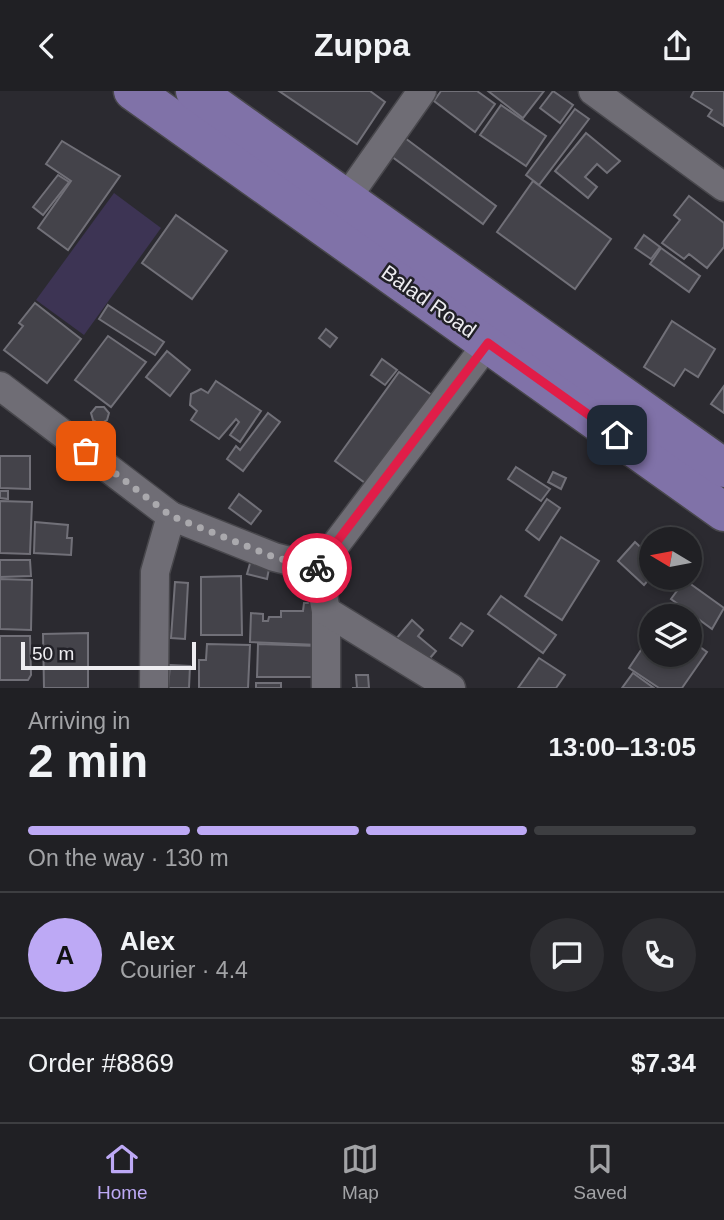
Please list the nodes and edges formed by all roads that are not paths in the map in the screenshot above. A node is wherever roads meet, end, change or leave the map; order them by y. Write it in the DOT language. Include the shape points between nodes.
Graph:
graph roads {
  1 [pos="133,91"];
  2 [pos="195,91"];
  3 [pos="422,91"];
  4 [pos="593,91"];
  5 [pos="724,187"];
  6 [pos="346,199"];
  7 [pos="488,343"];
  8 [pos="0,386"];
  9 [pos="724,468"];
  10 [pos="724,512"];
  11 [pos="171,516"];
  12 [pos="318,568"];
  13 [pos="326,611"];
  14 [pos="154,688"];
  15 [pos="326,688"];
  16 [pos="451,688"];
  1 -- 7 [label="highway, Balad Road"];
  2 -- 6 [label="highway, Balad Road"];
  3 -- 6 [label="street"];
  4 -- 5 [label="street"];
  6 -- 9 [label="highway, Balad Road"];
  7 -- 10 [label="highway, Balad Road"];
  7 -- 12 [label="street"];
  8 -- 11 [label="street"];
  11 -- 12 [label="street" via="274,557"];
  11 -- 14 [label="street" via="155,572"];
  12 -- 13 [label="street"];
  13 -- 15 [label="street"];
  13 -- 16 [label="street"];
}
